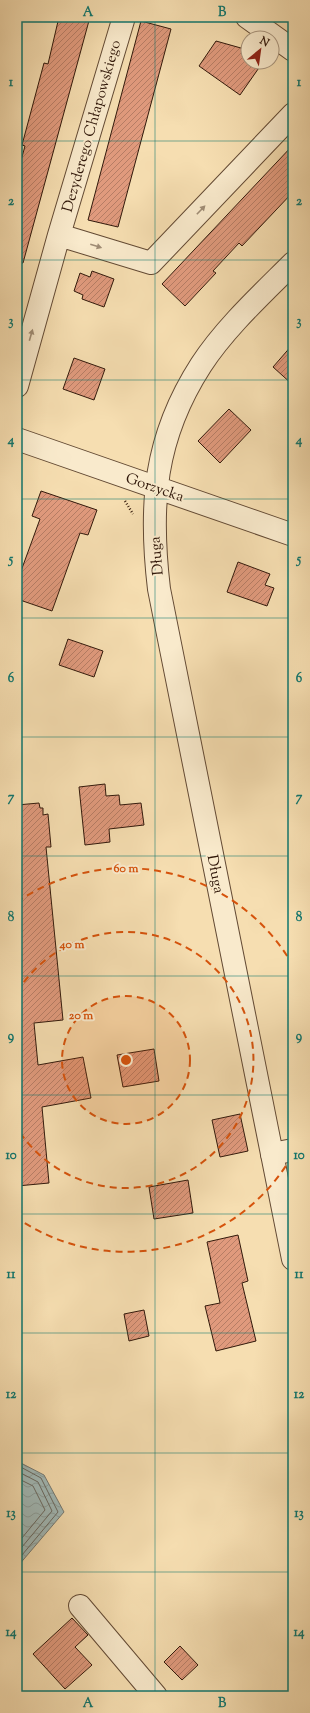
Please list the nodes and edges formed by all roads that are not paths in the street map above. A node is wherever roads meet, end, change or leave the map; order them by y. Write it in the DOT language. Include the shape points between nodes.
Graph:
graph roads {
  1 [pos="124,17"];
  2 [pos="248,17"];
  3 [pos="293,50"];
  4 [pos="293,114"];
  5 [pos="59,235"];
  6 [pos="293,263"];
  7 [pos="17,386"];
  8 [pos="17,439"];
  9 [pos="156,487"];
  10 [pos="293,534"];
  11 [pos="293,1150"];
  12 [pos="272,1154"];
  13 [pos="293,1259"];
  14 [pos="80,1606"];
  15 [pos="156,1696"];
  1 -- 5 [label="street, Dezyderego Chłapowskiego"];
  2 -- 3 [label="street"];
  5 -- 4 [label="street, one-way" via="151,263"];
  7 -- 5 [label="street, Dezyderego Chłapowskiego, one-way"];
  6 -- 9 [label="street" via="230,328 186,390 161,457"];
  8 -- 9 [label="street, Gorzycka"];
  9 -- 10 [label="street, Gorzycka"];
  9 -- 12 [label="street, Długa" via="154,529 159,590"];
  11 -- 12 [label="street"];
  12 -- 13 [label="street, Długa"];
  14 -- 15 [label="street"];
}
